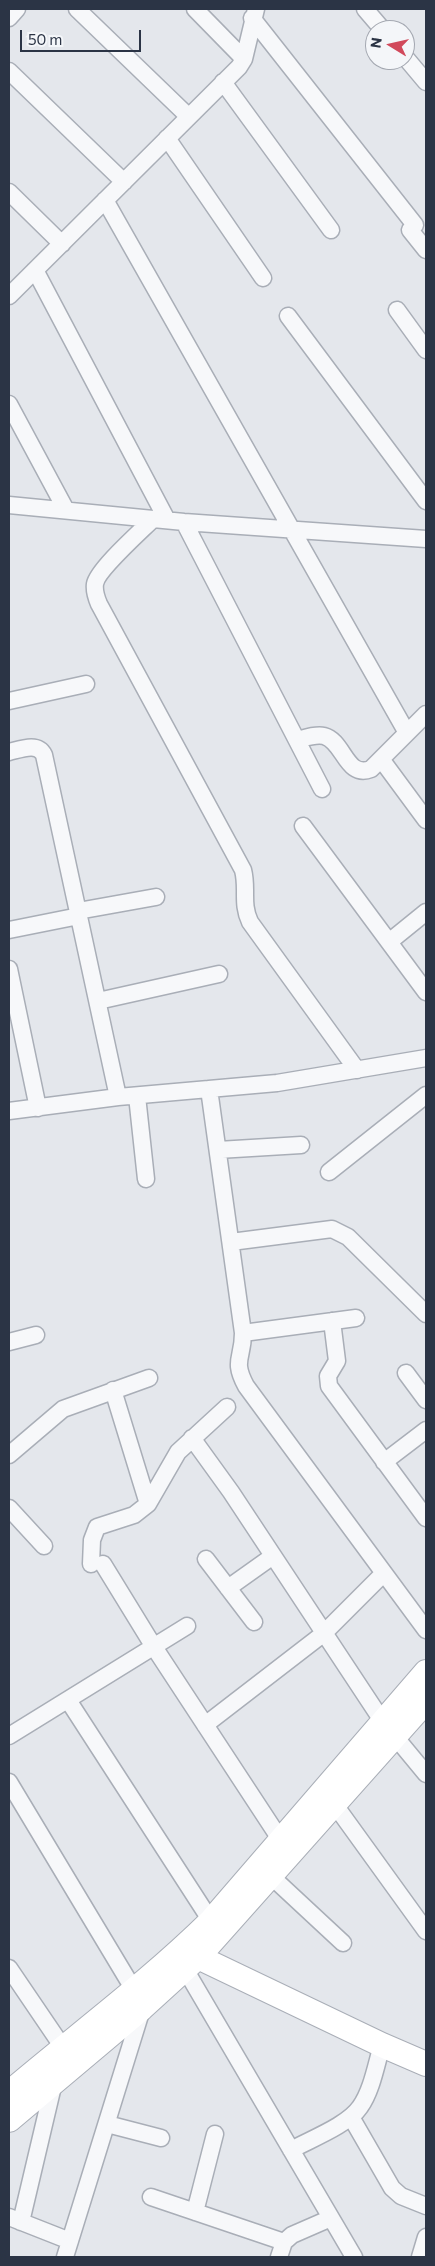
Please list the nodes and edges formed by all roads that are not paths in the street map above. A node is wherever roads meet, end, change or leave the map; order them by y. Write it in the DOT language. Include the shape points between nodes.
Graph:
graph roads {
  1 [pos="17,9"];
  2 [pos="77,9"];
  3 [pos="195,9"];
  4 [pos="365,9"];
  5 [pos="254,14"];
  6 [pos="9,18"];
  7 [pos="374,20"];
  8 [pos="244,58"];
  9 [pos="415,69"];
  10 [pos="9,71"];
  11 [pos="223,82"];
  12 [pos="426,82"];
  13 [pos="189,117"];
  14 [pos="167,138"];
  15 [pos="124,182"];
  16 [pos="9,192"];
  17 [pos="105,200"];
  18 [pos="331,230"];
  19 [pos="62,244"];
  20 [pos="426,250"];
  21 [pos="35,270"];
  22 [pos="263,278"];
  23 [pos="9,296"];
  24 [pos="397,310"];
  25 [pos="288,316"];
  26 [pos="426,350"];
  27 [pos="9,404"];
  28 [pos="426,501"];
  29 [pos="9,505"];
  30 [pos="66,510"];
  31 [pos="160,519"];
  32 [pos="184,522"];
  33 [pos="292,530"];
  34 [pos="426,539"];
  35 [pos="86,684"];
  36 [pos="9,701"];
  37 [pos="426,714"];
  38 [pos="407,733"];
  39 [pos="297,740"];
  40 [pos="9,752"];
  41 [pos="382,759"];
  42 [pos="322,789"];
  43 [pos="426,820"];
  44 [pos="303,826"];
  45 [pos="156,897"];
  46 [pos="426,912"];
  47 [pos="79,914"];
  48 [pos="9,930"];
  49 [pos="390,942"];
  50 [pos="9,969"];
  51 [pos="219,974"];
  52 [pos="426,992"];
  53 [pos="98,1001"];
  54 [pos="14,1013"];
  55 [pos="426,1058"];
  56 [pos="357,1070"];
  57 [pos="209,1089"];
  58 [pos="426,1095"];
  59 [pos="137,1096"];
  60 [pos="118,1097"];
  61 [pos="38,1108"];
  62 [pos="9,1111"];
  63 [pos="301,1145"];
  64 [pos="218,1150"];
  65 [pos="329,1172"];
  66 [pos="146,1179"];
  67 [pos="231,1242"];
  68 [pos="426,1314"];
  69 [pos="356,1318"];
  70 [pos="332,1321"];
  71 [pos="243,1333"];
  72 [pos="36,1335"];
  73 [pos="9,1342"];
  74 [pos="406,1373"];
  75 [pos="149,1378"];
  76 [pos="113,1390"];
  77 [pos="426,1400"];
  78 [pos="226,1407"];
  79 [pos="426,1430"];
  80 [pos="192,1438"];
  81 [pos="9,1455"];
  82 [pos="384,1462"];
  83 [pos="148,1504"];
  84 [pos="9,1508"];
  85 [pos="426,1518"];
  86 [pos="44,1546"];
  87 [pos="273,1556"];
  88 [pos="206,1559"];
  89 [pos="384,1573"];
  90 [pos="228,1588"];
  91 [pos="254,1622"];
  92 [pos="188,1626"];
  93 [pos="426,1630"];
  94 [pos="324,1634"];
  95 [pos="154,1647"];
  96 [pos="426,1672"];
  97 [pos="68,1700"];
  98 [pos="426,1701"];
  99 [pos="205,1725"];
  100 [pos="389,1729"];
  101 [pos="9,1736"];
  102 [pos="426,1774"];
  103 [pos="9,1782"];
  104 [pos="335,1805"];
  105 [pos="280,1839"];
  106 [pos="272,1877"];
  107 [pos="211,1921"];
  108 [pos="426,1931"];
  109 [pos="343,1943"];
  110 [pos="190,1957"];
  111 [pos="9,1968"];
  112 [pos="138,1999"];
  113 [pos="382,2046"];
  114 [pos="64,2049"];
  115 [pos="426,2064"];
  116 [pos="54,2082"];
  117 [pos="9,2093"];
  118 [pos="351,2117"];
  119 [pos="9,2120"];
  120 [pos="106,2124"];
  121 [pos="215,2134"];
  122 [pos="161,2138"];
  123 [pos="291,2150"];
  124 [pos="151,2197"];
  125 [pos="426,2206"];
  126 [pos="195,2212"];
  127 [pos="331,2218"];
  128 [pos="15,2219"];
  129 [pos="426,2237"];
  130 [pos="70,2241"];
  131 [pos="282,2250"];
  132 [pos="65,2257"];
  133 [pos="354,2257"];
  134 [pos="420,2257"];
  1 -- 6 [label="street"];
  2 -- 13 [label="street"];
  3 -- 8 [label="street"];
  4 -- 7 [label="street"];
  5 -- 8 [label="street"];
  5 -- 20 [label="street"];
  8 -- 11 [label="street"];
  9 -- 12 [label="street"];
  10 -- 15 [label="street"];
  11 -- 13 [label="street"];
  11 -- 18 [label="street"];
  13 -- 14 [label="street"];
  14 -- 15 [label="street"];
  14 -- 22 [label="street"];
  15 -- 17 [label="street"];
  16 -- 19 [label="street"];
  17 -- 19 [label="street"];
  17 -- 33 [label="street"];
  19 -- 21 [label="street"];
  21 -- 23 [label="street"];
  21 -- 31 [label="street"];
  24 -- 26 [label="street"];
  25 -- 28 [label="street"];
  27 -- 30 [label="street"];
  29 -- 30 [label="street"];
  30 -- 31 [label="street"];
  31 -- 32 [label="street"];
  31 -- 56 [label="street" via="104,570 95,582 95,593 243,870 244,910 250,922"];
  32 -- 33 [label="street"];
  32 -- 39 [label="street"];
  33 -- 34 [label="street"];
  33 -- 38 [label="street"];
  35 -- 36 [label="street"];
  37 -- 38 [label="street"];
  38 -- 41 [label="street"];
  39 -- 41 [label="street" via="324,736 332,740 353,768 364,772"];
  39 -- 42 [label="street"];
  40 -- 47 [label="street" via="36,747 42,750"];
  41 -- 43 [label="street"];
  44 -- 49 [label="street"];
  45 -- 47 [label="street"];
  46 -- 49 [label="street"];
  47 -- 48 [label="street"];
  47 -- 53 [label="street"];
  49 -- 52 [label="street"];
  50 -- 54 [label="street"];
  51 -- 53 [label="street"];
  53 -- 60 [label="street"];
  54 -- 61 [label="street"];
  55 -- 56 [label="street"];
  56 -- 57 [label="street" via="277,1083"];
  57 -- 59 [label="street"];
  57 -- 64 [label="street"];
  58 -- 65 [label="street"];
  59 -- 60 [label="street"];
  59 -- 66 [label="street"];
  60 -- 61 [label="street"];
  61 -- 62 [label="street"];
  63 -- 64 [label="street"];
  64 -- 67 [label="street"];
  67 -- 68 [label="street" via="332,1229 348,1236"];
  67 -- 71 [label="street"];
  69 -- 70 [label="street"];
  70 -- 71 [label="street"];
  70 -- 82 [label="street" via="337,1360 328,1376 329,1386"];
  71 -- 89 [label="street" via="238,1362 246,1386"];
  72 -- 73 [label="street"];
  74 -- 77 [label="street"];
  75 -- 76 [label="street"];
  76 -- 81 [label="street" via="63,1409"];
  76 -- 83 [label="street"];
  78 -- 80 [label="street"];
  79 -- 82 [label="street"];
  80 -- 83 [label="street" via="178,1452"];
  80 -- 87 [label="street"];
  82 -- 85 [label="street"];
  83 -- 95 [label="street" via="134,1515 97,1527 92,1540 97,1564"];
  84 -- 86 [label="street"];
  87 -- 90 [label="street"];
  87 -- 94 [label="street"];
  88 -- 90 [label="street"];
  89 -- 93 [label="street"];
  89 -- 94 [label="street"];
  90 -- 91 [label="street"];
  92 -- 95 [label="street"];
  94 -- 99 [label="street"];
  94 -- 100 [label="street"];
  95 -- 97 [label="street"];
  95 -- 99 [label="street"];
  96 -- 100 [label="main road"];
  97 -- 101 [label="street"];
  97 -- 107 [label="street"];
  98 -- 100 [label="main road"];
  99 -- 105 [label="street"];
  100 -- 102 [label="street"];
  100 -- 104 [label="main road"];
  100 -- 105 [label="main road"];
  103 -- 112 [label="street"];
  104 -- 106 [label="main road"];
  104 -- 108 [label="street"];
  105 -- 107 [label="main road"];
  106 -- 109 [label="street"];
  106 -- 110 [label="main road"];
  107 -- 110 [label="main road"];
  110 -- 112 [label="main road"];
  110 -- 113 [label="main road"];
  110 -- 123 [label="street"];
  111 -- 114 [label="street"];
  112 -- 114 [label="main road"];
  112 -- 116 [label="main road"];
  112 -- 120 [label="street"];
  113 -- 115 [label="main road"];
  113 -- 118 [label="street" via="366,2095"];
  114 -- 117 [label="main road"];
  116 -- 119 [label="main road"];
  116 -- 128 [label="street"];
  118 -- 123 [label="street"];
  118 -- 125 [label="street" via="392,2188 401,2196"];
  120 -- 122 [label="street"];
  120 -- 130 [label="street"];
  121 -- 126 [label="street"];
  123 -- 127 [label="street"];
  124 -- 126 [label="street"];
  126 -- 131 [label="street"];
  127 -- 131 [label="street" via="292,2235"];
  127 -- 133 [label="street"];
  128 -- 130 [label="street"];
  129 -- 134 [label="street"];
  130 -- 132 [label="street"];
}
